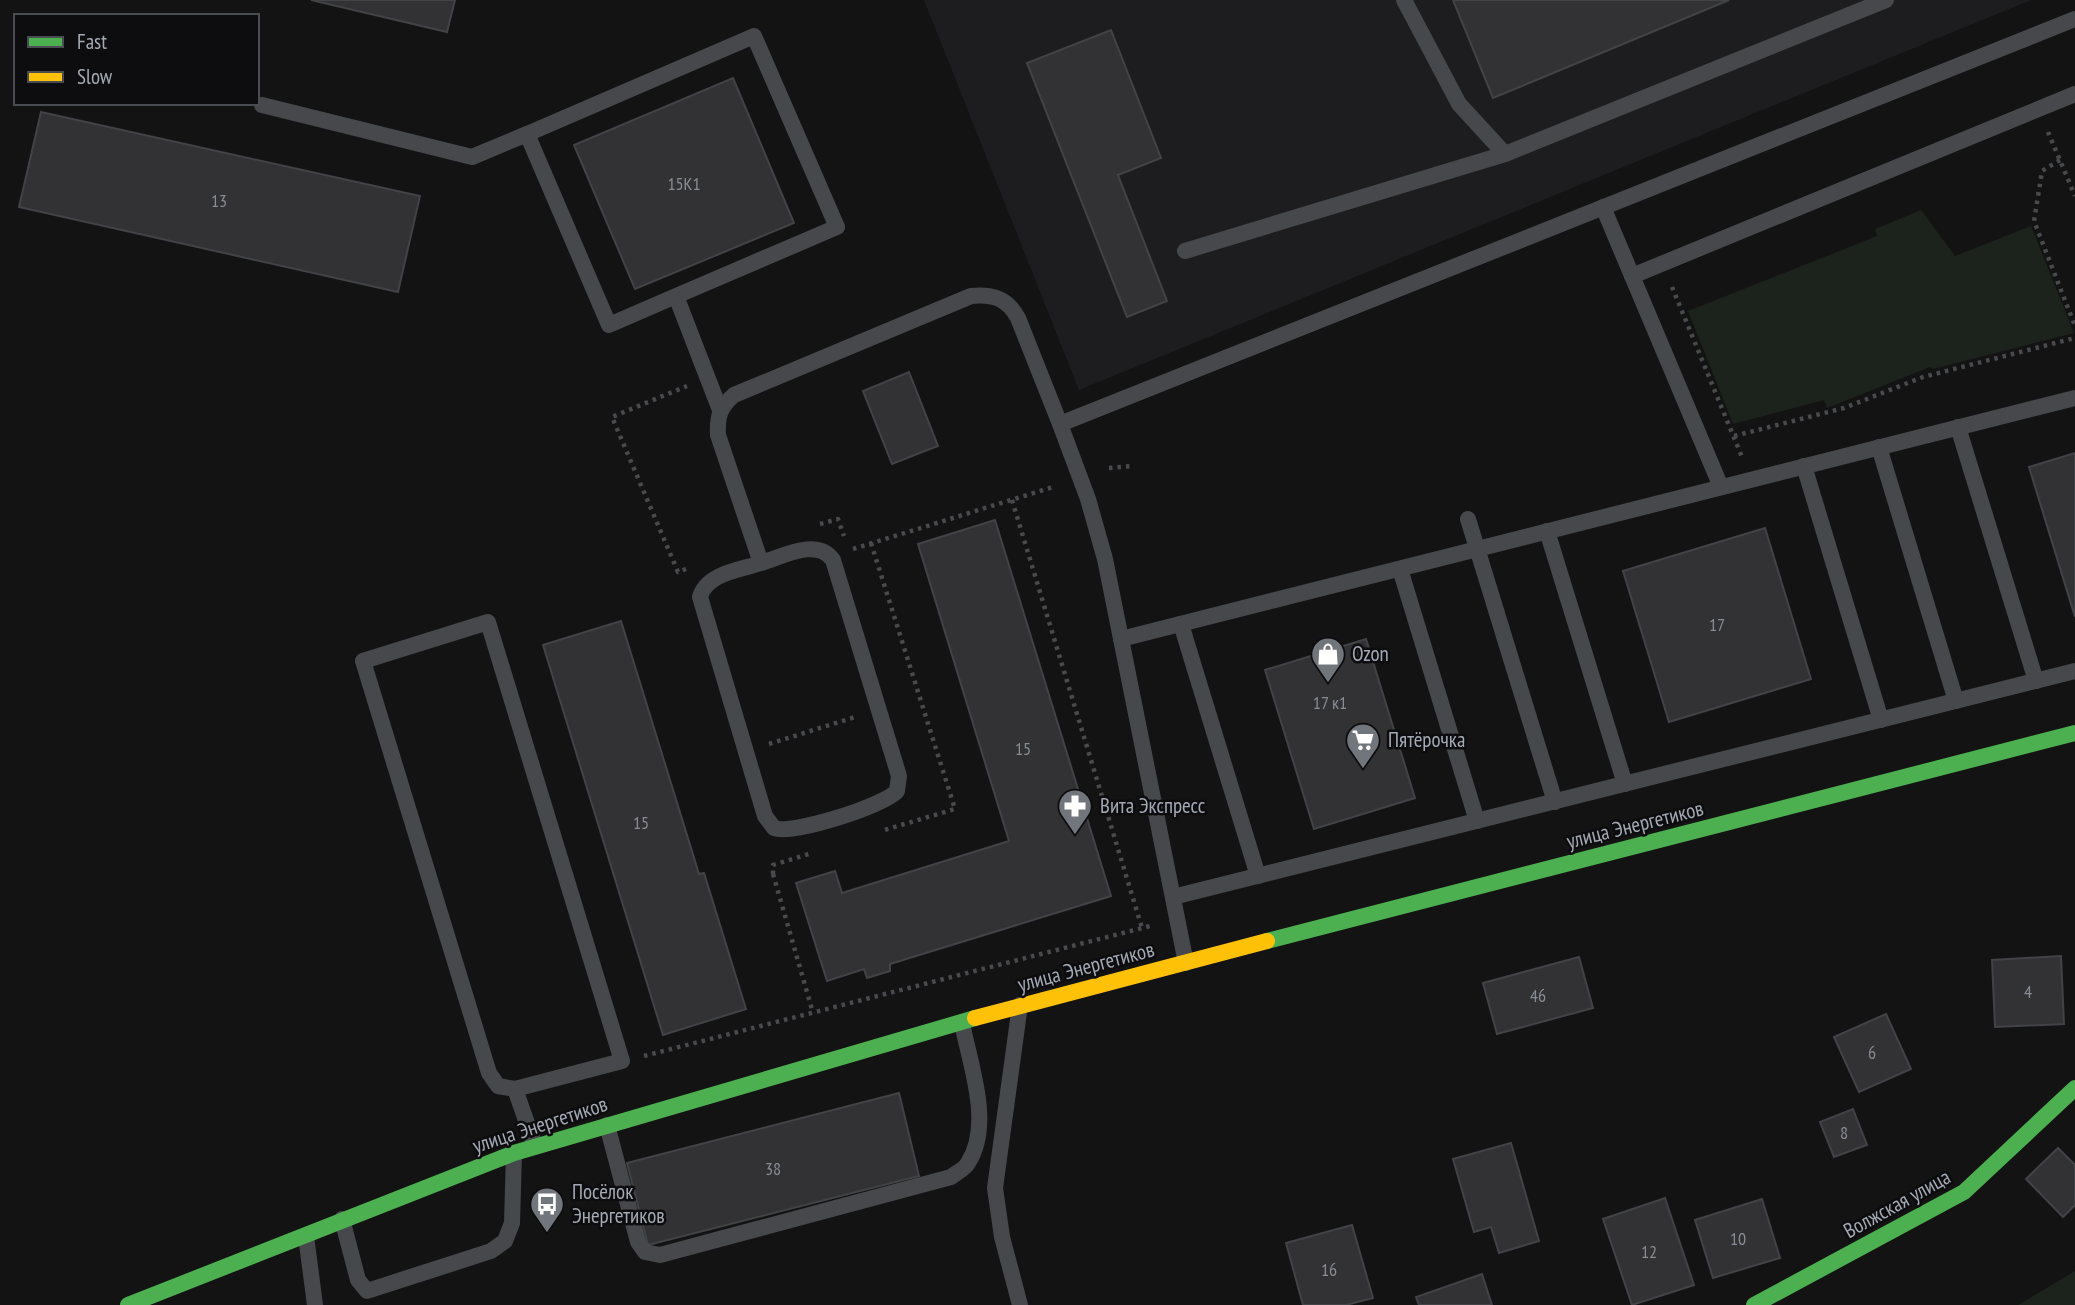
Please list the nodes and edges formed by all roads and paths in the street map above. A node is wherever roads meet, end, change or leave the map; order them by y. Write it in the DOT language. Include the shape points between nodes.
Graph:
graph roads {
  1 [pos="1404,0"];
  2 [pos="1886,0"];
  3 [pos="2075,19"];
  4 [pos="2075,94"];
  5 [pos="262,105"];
  6 [pos="2038,109"];
  7 [pos="527,134"];
  8 [pos="1505,154"];
  9 [pos="2060,160"];
  10 [pos="2075,196"];
  11 [pos="1603,207"];
  12 [pos="1185,251"];
  13 [pos="1663,264"];
  14 [pos="1632,276"];
  15 [pos="676,296"];
  16 [pos="2075,327"];
  17 [pos="2075,338"];
  18 [pos="708,378"];
  19 [pos="2075,398"];
  20 [pos="720,410"];
  21 [pos="1060,424"];
  22 [pos="1958,427"];
  23 [pos="1734,436"];
  24 [pos="1879,447"];
  25 [pos="1133,466"];
  26 [pos="1804,466"];
  27 [pos="1109,468"];
  28 [pos="1751,480"];
  29 [pos="1056,486"];
  30 [pos="1721,487"];
  31 [pos="1012,500"];
  32 [pos="1468,519"];
  33 [pos="1547,531"];
  34 [pos="1477,549"];
  35 [pos="830,556"];
  36 [pos="761,563"];
  37 [pos="1400,569"];
  38 [pos="678,572"];
  39 [pos="1181,624"];
  40 [pos="1121,639"];
  41 [pos="2075,671"];
  42 [pos="2036,681"];
  43 [pos="1956,701"];
  44 [pos="879,710"];
  45 [pos="1881,720"];
  46 [pos="2075,733"];
  47 [pos="745,751"];
  48 [pos="1625,784"];
  49 [pos="1555,802"];
  50 [pos="1477,821"];
  51 [pos="774,828"];
  52 [pos="1258,876"];
  53 [pos="1173,897"];
  54 [pos="1164,923"];
  55 [pos="1142,928"];
  56 [pos="1186,963"];
  57 [pos="1020,1005"];
  58 [pos="813,1013"];
  59 [pos="962,1023"];
  60 [pos="622,1061"];
  61 [pos="2075,1087"];
  62 [pos="515,1089"];
  63 [pos="607,1125"];
  64 [pos="536,1146"];
  65 [pos="514,1153"];
  66 [pos="342,1219"];
  67 [pos="306,1233"];
  68 [pos="137,1303"];
  69 [pos="314,1305"];
  70 [pos="1020,1305"];
  71 [pos="1754,1305"];
  1 -- 8 [label="lane" via="1459,104"];
  2 -- 8 [label="lane"];
  3 -- 11 [label="lane"];
  4 -- 6 [label="lane"];
  5 -- 7 [label="lane" via="472,157"];
  6 -- 9 [label="path"];
  6 -- 13 [label="lane"];
  7 -- 15 [label="lane" via="609,325"];
  7 -- 15 [label="lane" via="754,36 837,227"];
  8 -- 12 [label="lane"];
  9 -- 10 [label="path"];
  9 -- 16 [label="path" via="2042,171 2034,221"];
  11 -- 14 [label="lane"];
  11 -- 21 [label="lane"];
  13 -- 14 [label="lane"];
  13 -- 23 [label="path"];
  14 -- 30 [label="lane"];
  15 -- 18 [label="lane"];
  17 -- 23 [label="path" via="1923,377 1844,408"];
  18 -- 20 [label="lane"];
  18 -- 38 [label="path" via="612,417"];
  19 -- 22 [label="lane"];
  20 -- 21 [label="lane" via="734,395 971,296 988,295 1001,299 1018,318"];
  20 -- 36 [label="lane" via="718,435"];
  21 -- 40 [label="lane" via="1094,516"];
  22 -- 24 [label="lane"];
  22 -- 42 [label="lane"];
  23 -- 28 [label="path"];
  24 -- 26 [label="lane"];
  24 -- 43 [label="lane"];
  25 -- 27 [label="path"];
  26 -- 28 [label="lane"];
  26 -- 45 [label="lane"];
  28 -- 30 [label="lane"];
  29 -- 31 [label="path"];
  30 -- 33 [label="lane"];
  31 -- 35 [label="path"];
  31 -- 55 [label="path"];
  32 -- 34 [label="lane"];
  33 -- 34 [label="lane"];
  33 -- 48 [label="lane"];
  34 -- 37 [label="lane"];
  34 -- 49 [label="lane"];
  35 -- 36 [label="lane" via="811,548"];
  35 -- 44 [label="lane"];
  36 -- 47 [label="lane" via="714,578 700,597"];
  37 -- 39 [label="lane"];
  37 -- 50 [label="lane"];
  39 -- 40 [label="lane"];
  39 -- 52 [label="lane"];
  40 -- 53 [label="lane"];
  41 -- 42 [label="lane"];
  42 -- 43 [label="lane"];
  43 -- 45 [label="lane"];
  44 -- 47 [label="path"];
  44 -- 51 [label="lane" via="899,776 897,792 883,803 791,830"];
  45 -- 48 [label="lane"];
  46 -- 56 [label="street, улица Энергетиков"];
  47 -- 51 [label="lane" via="765,816"];
  48 -- 49 [label="lane"];
  49 -- 50 [label="lane"];
  50 -- 52 [label="lane"];
  51 -- 58 [label="path" via="775,885"];
  52 -- 53 [label="lane"];
  53 -- 56 [label="lane"];
  54 -- 55 [label="path"];
  55 -- 58 [label="path"];
  56 -- 57 [label="street, улица Энергетиков"];
  57 -- 59 [label="street, улица Энергетиков"];
  57 -- 70 [label="lane" via="995,1188"];
  58 -- 60 [label="path"];
  59 -- 63 [label="street, улица Энергетиков"];
  59 -- 63 [label="lane" via="978,1103 978,1139 967,1166 951,1177 660,1255 645,1252 638,1242"];
  60 -- 62 [label="lane"];
  60 -- 62 [label="lane" via="488,622 363,661 489,1073 498,1086"];
  61 -- 71 [label="street, Волжская улица" via="1964,1192"];
  62 -- 64 [label="lane"];
  63 -- 64 [label="street, улица Энергетиков"];
  64 -- 65 [label="street, улица Энергетиков"];
  65 -- 66 [label="street, улица Энергетиков"];
  65 -- 66 [label="lane" via="512,1223 505,1241 491,1251 367,1291 358,1280"];
  66 -- 67 [label="street, улица Энергетиков"];
  67 -- 68 [label="street, улица Энергетиков"];
  67 -- 69 [label="lane"];
}
